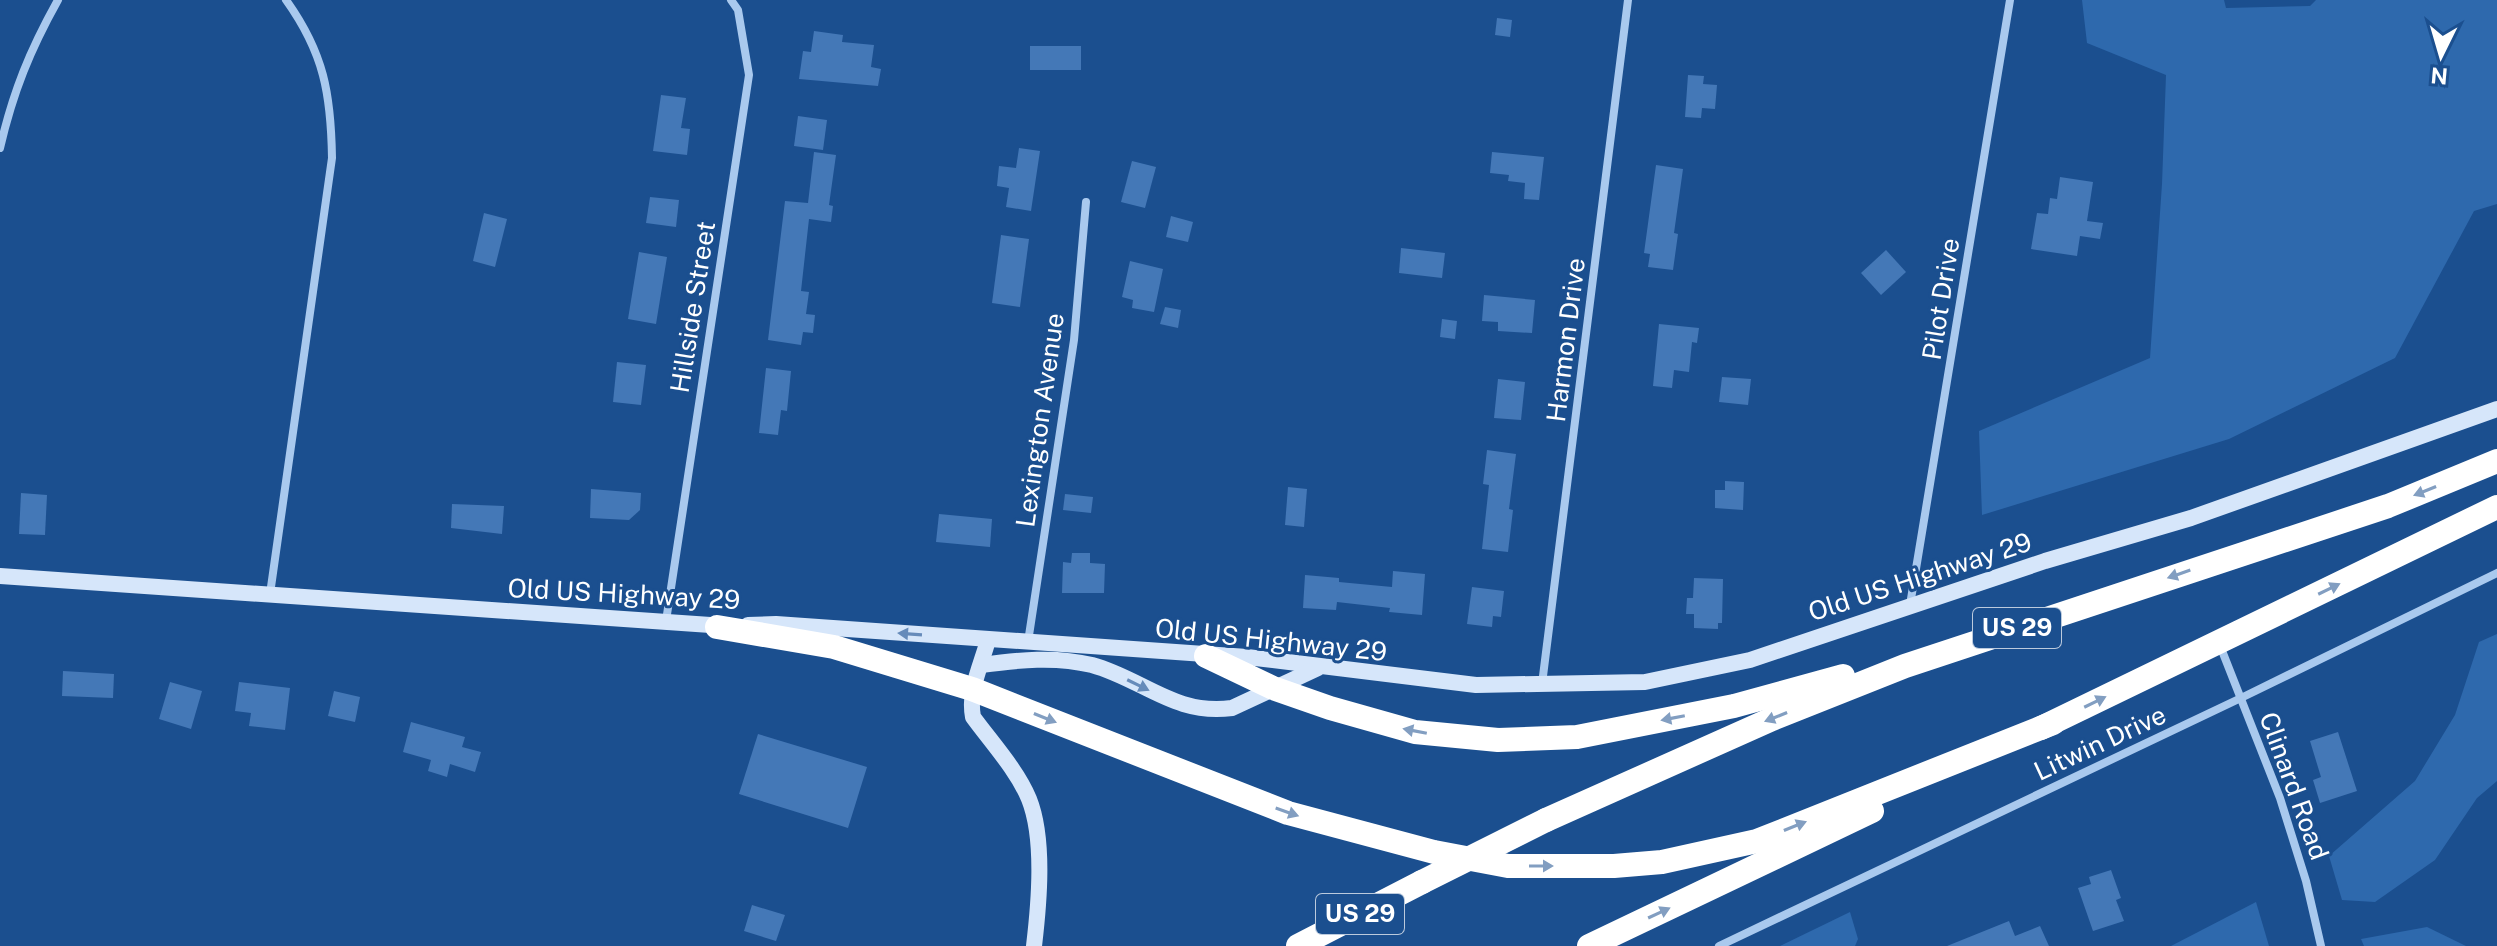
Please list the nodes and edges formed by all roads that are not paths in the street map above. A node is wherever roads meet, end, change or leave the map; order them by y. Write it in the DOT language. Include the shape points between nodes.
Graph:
graph roads {
  1 [pos="58,0"];
  2 [pos="286,0"];
  3 [pos="731,0"];
  4 [pos="1628,0"];
  5 [pos="2010,0"];
  6 [pos="0,148"];
  7 [pos="1086,202"];
  8 [pos="2497,409"];
  9 [pos="2497,461"];
  10 [pos="2497,507"];
  11 [pos="2497,573"];
  12 [pos="0,576"];
  13 [pos="270,594"];
  14 [pos="1910,605"];
  15 [pos="666,622"];
  16 [pos="717,627"];
  17 [pos="2019,628"];
  18 [pos="988,640"];
  19 [pos="2219,642"];
  20 [pos="1028,643"];
  21 [pos="1206,656"];
  22 [pos="981,665"];
  23 [pos="1319,668"];
  24 [pos="1542,685"];
  25 [pos="1273,688"];
  26 [pos="972,689"];
  27 [pos="2241,698"];
  28 [pos="2053,723"];
  29 [pos="1034,946"];
  30 [pos="1298,946"];
  31 [pos="1589,946"];
  32 [pos="1719,946"];
  33 [pos="2321,946"];
  1 -- 6 [label="street" via="12,98"];
  2 -- 13 [label="street" via="325,75 332,158"];
  3 -- 15 [label="street, Hillside Street" via="738,10 749,75"];
  4 -- 24 [label="street, Harmon Drive"];
  5 -- 14 [label="street, Pilot Drive"];
  7 -- 20 [label="street, Lexington Avenue" via="1074,340"];
  8 -- 14 [label="street, Old US Highway 29" via="2191,518"];
  9 -- 17 [label="highway, US 29, one-way" via="2388,506"];
  19 -- 10 [label="highway, one-way"];
  11 -- 27 [label="street, Litwin Drive"];
  12 -- 13 [label="street, Old US Highway 29"];
  13 -- 15 [label="street, Old US Highway 29"];
  14 -- 24 [label="street, Old US Highway 29" via="1750,660 1645,682"];
  15 -- 16 [label="street, Old US Highway 29"];
  18 -- 16 [label="street, Old US Highway 29, one-way" via="776,624"];
  16 -- 26 [label="highway" via="834,647"];
  17 -- 25 [label="highway, one-way" via="1734,706 1577,737 1498,740 1415,732"];
  17 -- 30 [label="highway, US 29, one-way, bridge" via="1772,719 1546,820"];
  18 -- 20 [label="street, Old US Highway 29"];
  18 -- 22 [label="street"];
  19 -- 27 [label="street, Clinard Road"];
  28 -- 19 [label="highway, one-way"];
  20 -- 21 [label="street, Old US Highway 29"];
  21 -- 23 [label="street, Old US Highway 29"];
  21 -- 25 [label="highway"];
  22 -- 25 [label="street, one-way" via="1067,660 1095,666 1201,710 1232,708"];
  22 -- 26 [label="street"];
  23 -- 24 [label="street, Old US Highway 29" via="1476,685"];
  23 -- 25 [label="street"];
  26 -- 28 [label="highway, one-way" via="1288,813 1508,866 1662,862 1757,841"];
  26 -- 29 [label="street" via="973,717 1029,799 1038,838"];
  27 -- 32 [label="street, Litwin Drive"];
  27 -- 33 [label="street, Clinard Road" via="2280,798"];
  31 -- 28 [label="highway, one-way"];
}
